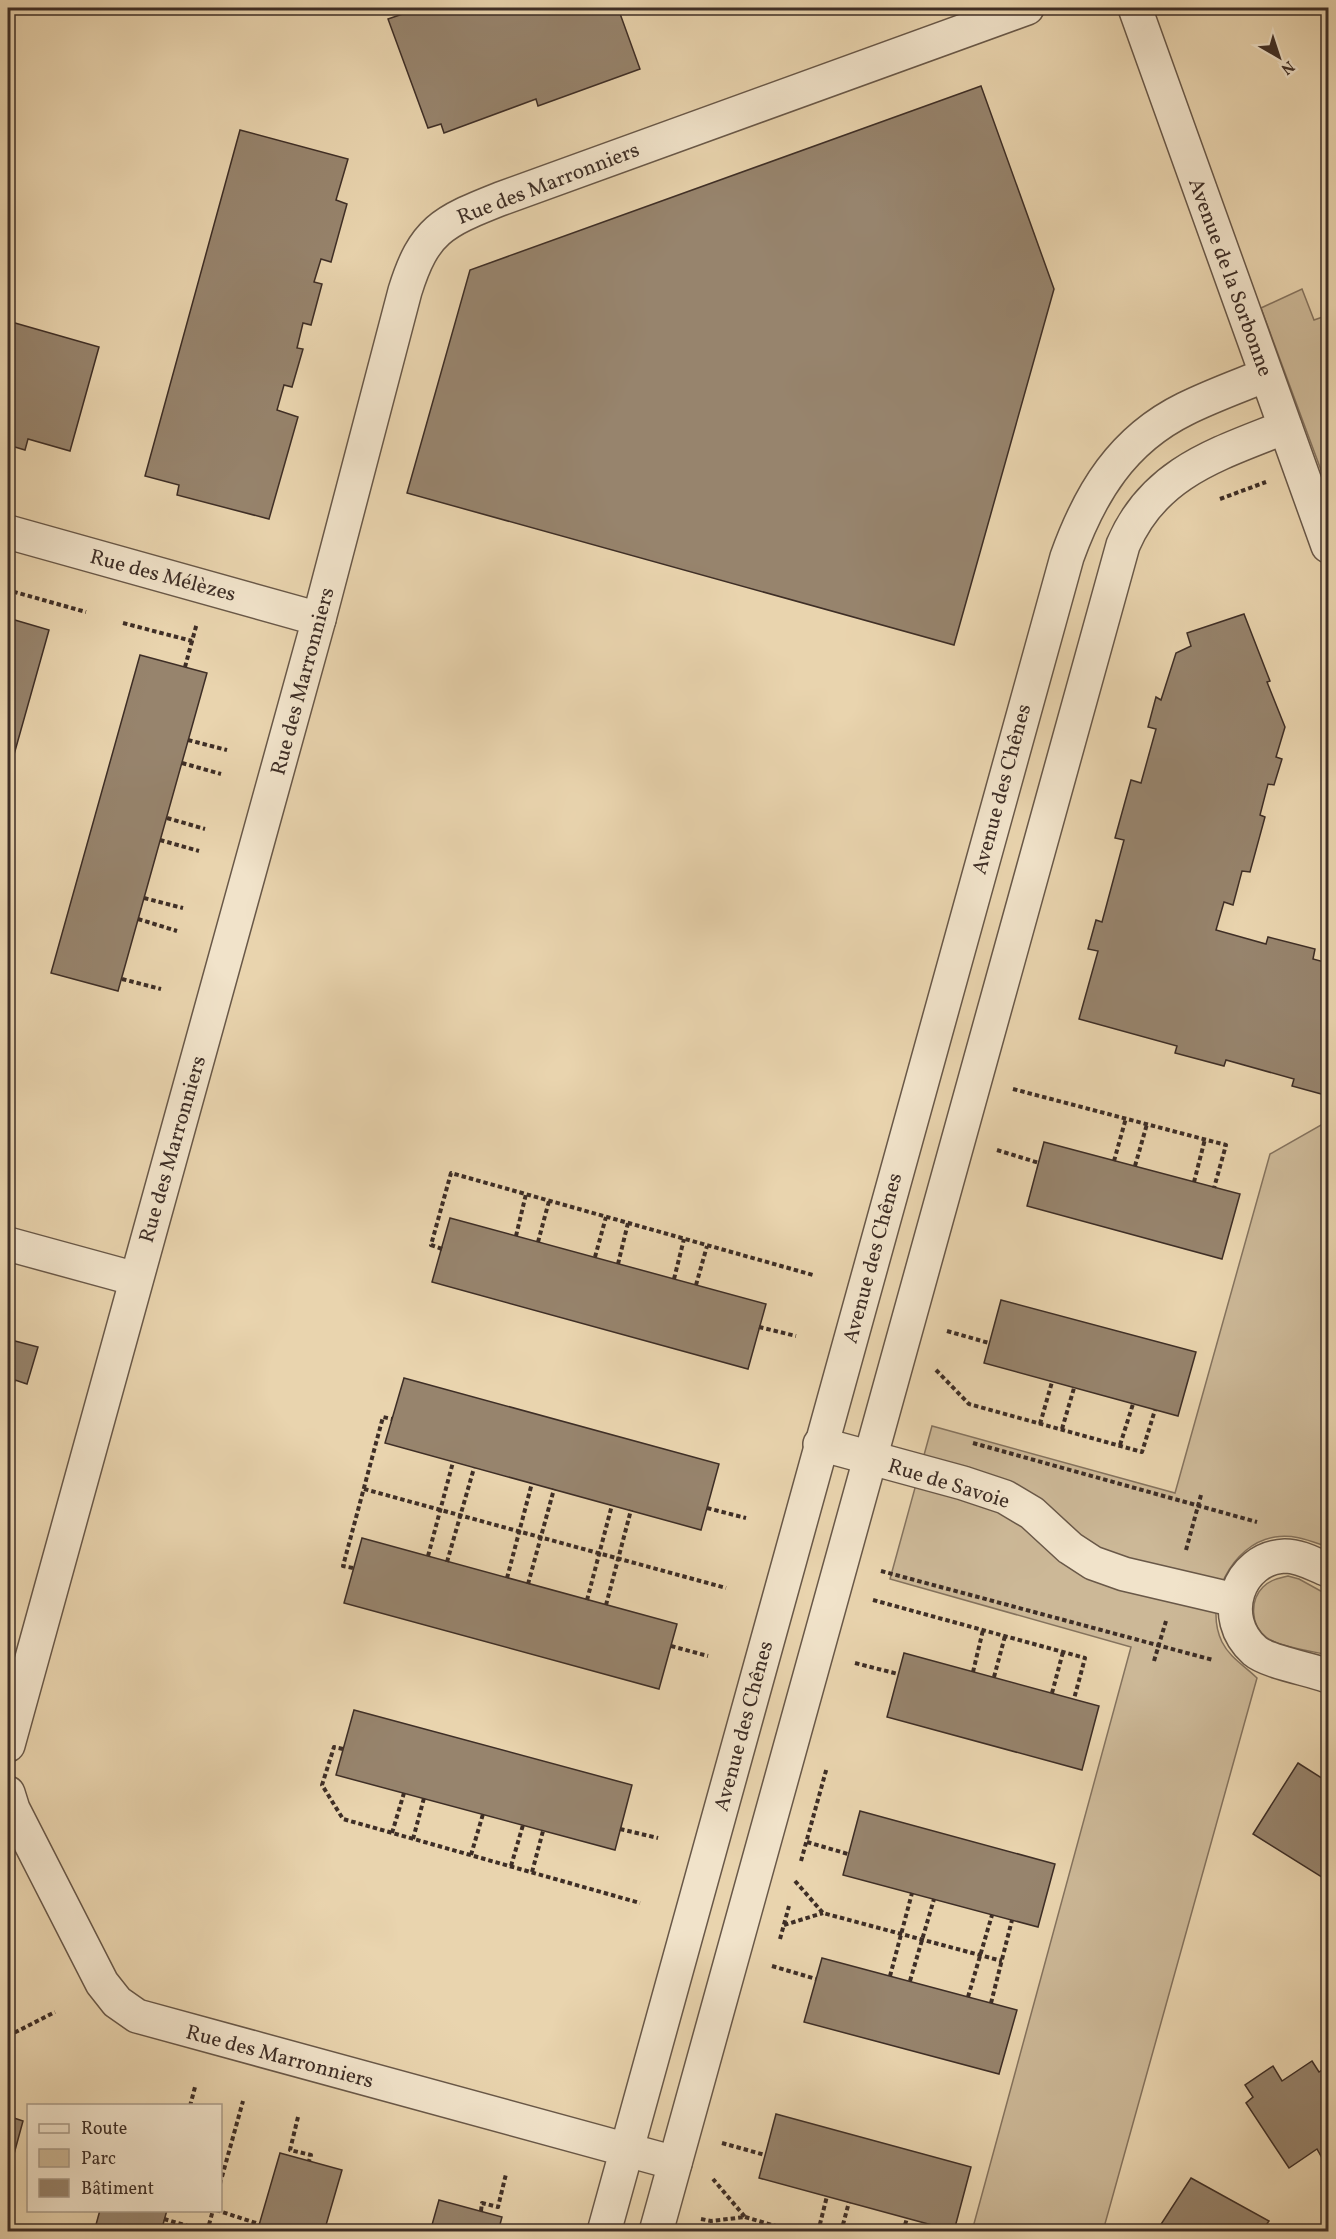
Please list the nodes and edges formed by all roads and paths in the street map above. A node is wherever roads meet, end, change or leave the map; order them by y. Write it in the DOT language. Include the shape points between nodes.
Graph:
graph roads {
  1 [pos="1027,8"];
  2 [pos="1135,8"];
  3 [pos="1266,375"];
  4 [pos="1285,427"];
  5 [pos="1252,487"];
  6 [pos="1216,500"];
  7 [pos="8,532"];
  8 [pos="1329,546"];
  9 [pos="8,582"];
  10 [pos="11,591"];
  11 [pos="8,603"];
  12 [pos="86,612"];
  13 [pos="319,619"];
  14 [pos="123,623"];
  15 [pos="207,624"];
  16 [pos="192,641"];
  17 [pos="185,667"];
  18 [pos="188,740"];
  19 [pos="227,750"];
  20 [pos="182,763"];
  21 [pos="221,774"];
  22 [pos="166,818"];
  23 [pos="205,829"];
  24 [pos="160,840"];
  25 [pos="199,851"];
  26 [pos="144,897"];
  27 [pos="183,908"];
  28 [pos="138,919"];
  29 [pos="177,931"];
  30 [pos="122,979"];
  31 [pos="161,989"];
  32 [pos="1013,1089"];
  33 [pos="1126,1118"];
  34 [pos="1147,1124"];
  35 [pos="1205,1139"];
  36 [pos="997,1150"];
  37 [pos="1114,1161"];
  38 [pos="1039,1163"];
  39 [pos="1135,1166"];
  40 [pos="1194,1182"];
  41 [pos="1214,1188"];
  42 [pos="526,1194"];
  43 [pos="549,1201"];
  44 [pos="606,1217"];
  45 [pos="628,1223"];
  46 [pos="516,1236"];
  47 [pos="684,1239"];
  48 [pos="538,1242"];
  49 [pos="8,1244"];
  50 [pos="707,1246"];
  51 [pos="441,1249"];
  52 [pos="595,1257"];
  53 [pos="618,1264"];
  54 [pos="813,1275"];
  55 [pos="136,1279"];
  56 [pos="674,1279"];
  57 [pos="696,1285"];
  58 [pos="759,1327"];
  59 [pos="947,1331"];
  60 [pos="796,1336"];
  61 [pos="989,1342"];
  62 [pos="936,1370"];
  63 [pos="1052,1382"];
  64 [pos="1074,1388"];
  65 [pos="1132,1404"];
  66 [pos="1155,1410"];
  67 [pos="392,1419"];
  68 [pos="1040,1424"];
  69 [pos="1062,1430"];
  70 [pos="963,1441"];
  71 [pos="820,1444"];
  72 [pos="1120,1445"];
  73 [pos="871,1459"];
  74 [pos="453,1462"];
  75 [pos="474,1467"];
  76 [pos="532,1483"];
  77 [pos="364,1489"];
  78 [pos="554,1489"];
  79 [pos="612,1505"];
  80 [pos="707,1508"];
  81 [pos="439,1510"];
  82 [pos="632,1510"];
  83 [pos="460,1515"];
  84 [pos="746,1518"];
  85 [pos="1263,1523"];
  86 [pos="518,1531"];
  87 [pos="541,1538"];
  88 [pos="598,1553"];
  89 [pos="428,1556"];
  90 [pos="619,1559"];
  91 [pos="447,1562"];
  92 [pos="353,1568"];
  93 [pos="1329,1570"];
  94 [pos="880,1571"];
  95 [pos="507,1578"];
  96 [pos="528,1584"];
  97 [pos="726,1588"];
  98 [pos="587,1600"];
  99 [pos="873,1600"];
  100 [pos="1235,1600"];
  101 [pos="606,1605"];
  102 [pos="983,1630"];
  103 [pos="1005,1636"];
  104 [pos="671,1646"];
  105 [pos="1063,1652"];
  106 [pos="708,1656"];
  107 [pos="1215,1660"];
  108 [pos="855,1663"];
  109 [pos="973,1671"];
  110 [pos="898,1674"];
  111 [pos="1329,1676"];
  112 [pos="993,1677"];
  113 [pos="1052,1693"];
  114 [pos="1074,1699"];
  115 [pos="8,1745"];
  116 [pos="344,1749"];
  117 [pos="8,1793"];
  118 [pos="404,1793"];
  119 [pos="424,1798"];
  120 [pos="483,1814"];
  121 [pos="523,1825"];
  122 [pos="620,1829"];
  123 [pos="543,1831"];
  124 [pos="392,1833"];
  125 [pos="658,1838"];
  126 [pos="413,1839"];
  127 [pos="807,1842"];
  128 [pos="848,1854"];
  129 [pos="471,1855"];
  130 [pos="510,1866"];
  131 [pos="532,1872"];
  132 [pos="795,1881"];
  133 [pos="912,1893"];
  134 [pos="934,1899"];
  135 [pos="640,1903"];
  136 [pos="824,1913"];
  137 [pos="992,1915"];
  138 [pos="1012,1920"];
  139 [pos="783,1926"];
  140 [pos="901,1934"];
  141 [pos="922,1940"];
  142 [pos="980,1956"];
  143 [pos="1002,1961"];
  144 [pos="772,1966"];
  145 [pos="890,1976"];
  146 [pos="816,1979"];
  147 [pos="910,1981"];
  148 [pos="968,1997"];
  149 [pos="991,2003"];
  150 [pos="55,2012"];
  151 [pos="8,2028"];
  152 [pos="9,2035"];
  153 [pos="195,2088"];
  154 [pos="243,2101"];
  155 [pos="191,2104"];
  156 [pos="298,2117"];
  157 [pos="722,2143"];
  158 [pos="626,2148"];
  159 [pos="765,2155"];
  160 [pos="309,2161"];
  161 [pos="675,2163"];
  162 [pos="506,2174"];
  163 [pos="222,2177"];
  164 [pos="712,2179"];
  165 [pos="827,2196"];
  166 [pos="849,2202"];
  167 [pos="481,2211"];
  168 [pos="214,2212"];
  169 [pos="217,2212"];
  170 [pos="745,2217"];
  171 [pos="906,2218"];
  172 [pos="164,2219"];
  173 [pos="702,2219"];
  174 [pos="259,2224"];
  175 [pos="928,2224"];
  176 [pos="208,2231"];
  177 [pos="604,2232"];
  178 [pos="656,2232"];
  179 [pos="796,2232"];
  180 [pos="818,2232"];
  181 [pos="841,2232"];
  182 [pos="903,2232"];
  183 [pos="926,2232"];
  1 -- 13 [label="street, Rue des Marronniers" via="500,199 435,232 417,257 405,291"];
  2 -- 3 [label="street, Avenue de la Sorbonne"];
  3 -- 4 [label="street, Avenue de la Sorbonne"];
  3 -- 71 [label="street, Avenue des Chênes" via="1184,410 1157,426 1116,462 1080,521 1050,614"];
  4 -- 8 [label="street, Avenue de la Sorbonne"];
  4 -- 73 [label="street" via="1185,471 1145,508 1123,545"];
  5 -- 6 [label="path"];
  7 -- 13 [label="street, Rue des Mélèzes"];
  9 -- 10 [label="path" via="13,584"];
  10 -- 11 [label="path"];
  10 -- 12 [label="path"];
  13 -- 55 [label="street, Rue des Marronniers"];
  14 -- 16 [label="path"];
  15 -- 16 [label="path" via="197,621"];
  16 -- 17 [label="path"];
  18 -- 19 [label="path"];
  20 -- 21 [label="path"];
  22 -- 23 [label="path"];
  24 -- 25 [label="path"];
  26 -- 27 [label="path"];
  28 -- 29 [label="path"];
  30 -- 31 [label="path"];
  32 -- 33 [label="path"];
  33 -- 34 [label="path"];
  33 -- 37 [label="path"];
  34 -- 35 [label="path"];
  34 -- 39 [label="path"];
  35 -- 40 [label="path"];
  35 -- 41 [label="path" via="1226,1145"];
  36 -- 38 [label="path"];
  42 -- 43 [label="path"];
  42 -- 46 [label="path"];
  42 -- 51 [label="path" via="451,1173 431,1245"];
  43 -- 44 [label="path"];
  43 -- 48 [label="path"];
  44 -- 45 [label="path"];
  44 -- 52 [label="path"];
  45 -- 47 [label="path"];
  45 -- 53 [label="path"];
  47 -- 50 [label="path"];
  47 -- 56 [label="path"];
  49 -- 55 [label="street"];
  50 -- 54 [label="path"];
  50 -- 57 [label="path"];
  55 -- 115 [label="street, Rue des Marronniers"];
  58 -- 60 [label="path"];
  59 -- 61 [label="path"];
  62 -- 68 [label="path" via="969,1404"];
  63 -- 68 [label="path"];
  64 -- 69 [label="path"];
  65 -- 72 [label="path"];
  66 -- 72 [label="path" via="1142,1452"];
  67 -- 77 [label="path" via="383,1417"];
  68 -- 69 [label="path"];
  69 -- 72 [label="path"];
  70 -- 85 [label="path"];
  71 -- 73 [label="street, Rue de Savoie"];
  71 -- 158 [label="street, Avenue des Chênes"];
  73 -- 100 [label="street, Rue de Savoie" via="1005,1497 1032,1514 1082,1557 1105,1568"];
  73 -- 161 [label="street"];
  74 -- 81 [label="path"];
  75 -- 83 [label="path"];
  76 -- 86 [label="path"];
  77 -- 81 [label="path"];
  77 -- 92 [label="path" via="343,1566"];
  78 -- 87 [label="path"];
  79 -- 88 [label="path"];
  80 -- 84 [label="path"];
  81 -- 83 [label="path"];
  81 -- 89 [label="path"];
  82 -- 90 [label="path"];
  83 -- 86 [label="path"];
  83 -- 91 [label="path"];
  86 -- 87 [label="path"];
  86 -- 95 [label="path"];
  87 -- 88 [label="path"];
  87 -- 96 [label="path"];
  88 -- 90 [label="path"];
  88 -- 98 [label="path"];
  90 -- 97 [label="path"];
  90 -- 101 [label="path"];
  93 -- 100 [label="street" via="1296,1557 1273,1558 1248,1575"];
  94 -- 107 [label="path"];
  99 -- 102 [label="path"];
  100 -- 111 [label="street" via="1238,1628 1257,1653"];
  102 -- 103 [label="path"];
  102 -- 109 [label="path"];
  103 -- 105 [label="path"];
  103 -- 112 [label="path"];
  104 -- 106 [label="path"];
  105 -- 113 [label="path"];
  105 -- 114 [label="path" via="1085,1658"];
  108 -- 110 [label="path"];
  116 -- 124 [label="path" via="334,1747 322,1785 343,1820"];
  117 -- 158 [label="street, Rue des Marronniers" via="102,1983 117,2002 137,2016"];
  118 -- 124 [label="path"];
  119 -- 126 [label="path"];
  120 -- 129 [label="path"];
  121 -- 130 [label="path"];
  122 -- 125 [label="path"];
  123 -- 131 [label="path"];
  124 -- 126 [label="path"];
  126 -- 129 [label="path"];
  127 -- 128 [label="path"];
  129 -- 130 [label="path"];
  130 -- 131 [label="path"];
  131 -- 135 [label="path"];
  132 -- 136 [label="path"];
  133 -- 140 [label="path"];
  134 -- 141 [label="path"];
  136 -- 139 [label="path"];
  136 -- 140 [label="path"];
  137 -- 142 [label="path"];
  138 -- 143 [label="path"];
  140 -- 141 [label="path"];
  140 -- 145 [label="path"];
  141 -- 142 [label="path"];
  141 -- 147 [label="path"];
  142 -- 143 [label="path"];
  142 -- 148 [label="path"];
  143 -- 149 [label="path"];
  144 -- 146 [label="path"];
  150 -- 152 [label="path"];
  151 -- 152 [label="path"];
  153 -- 155 [label="path"];
  154 -- 163 [label="path"];
  156 -- 160 [label="path" via="290,2150 311,2155"];
  157 -- 159 [label="path"];
  158 -- 161 [label="street, Rue des Marronniers"];
  158 -- 177 [label="street, Avenue des Chênes"];
  161 -- 178 [label="street"];
  162 -- 167 [label="path" via="498,2207 482,2203"];
  164 -- 170 [label="path"];
  165 -- 180 [label="path"];
  166 -- 181 [label="path"];
  168 -- 176 [label="path"];
  169 -- 174 [label="path"];
  170 -- 173 [label="path"];
  170 -- 179 [label="path"];
  171 -- 182 [label="path"];
  172 -- 176 [label="path"];
  175 -- 183 [label="path"];
}
